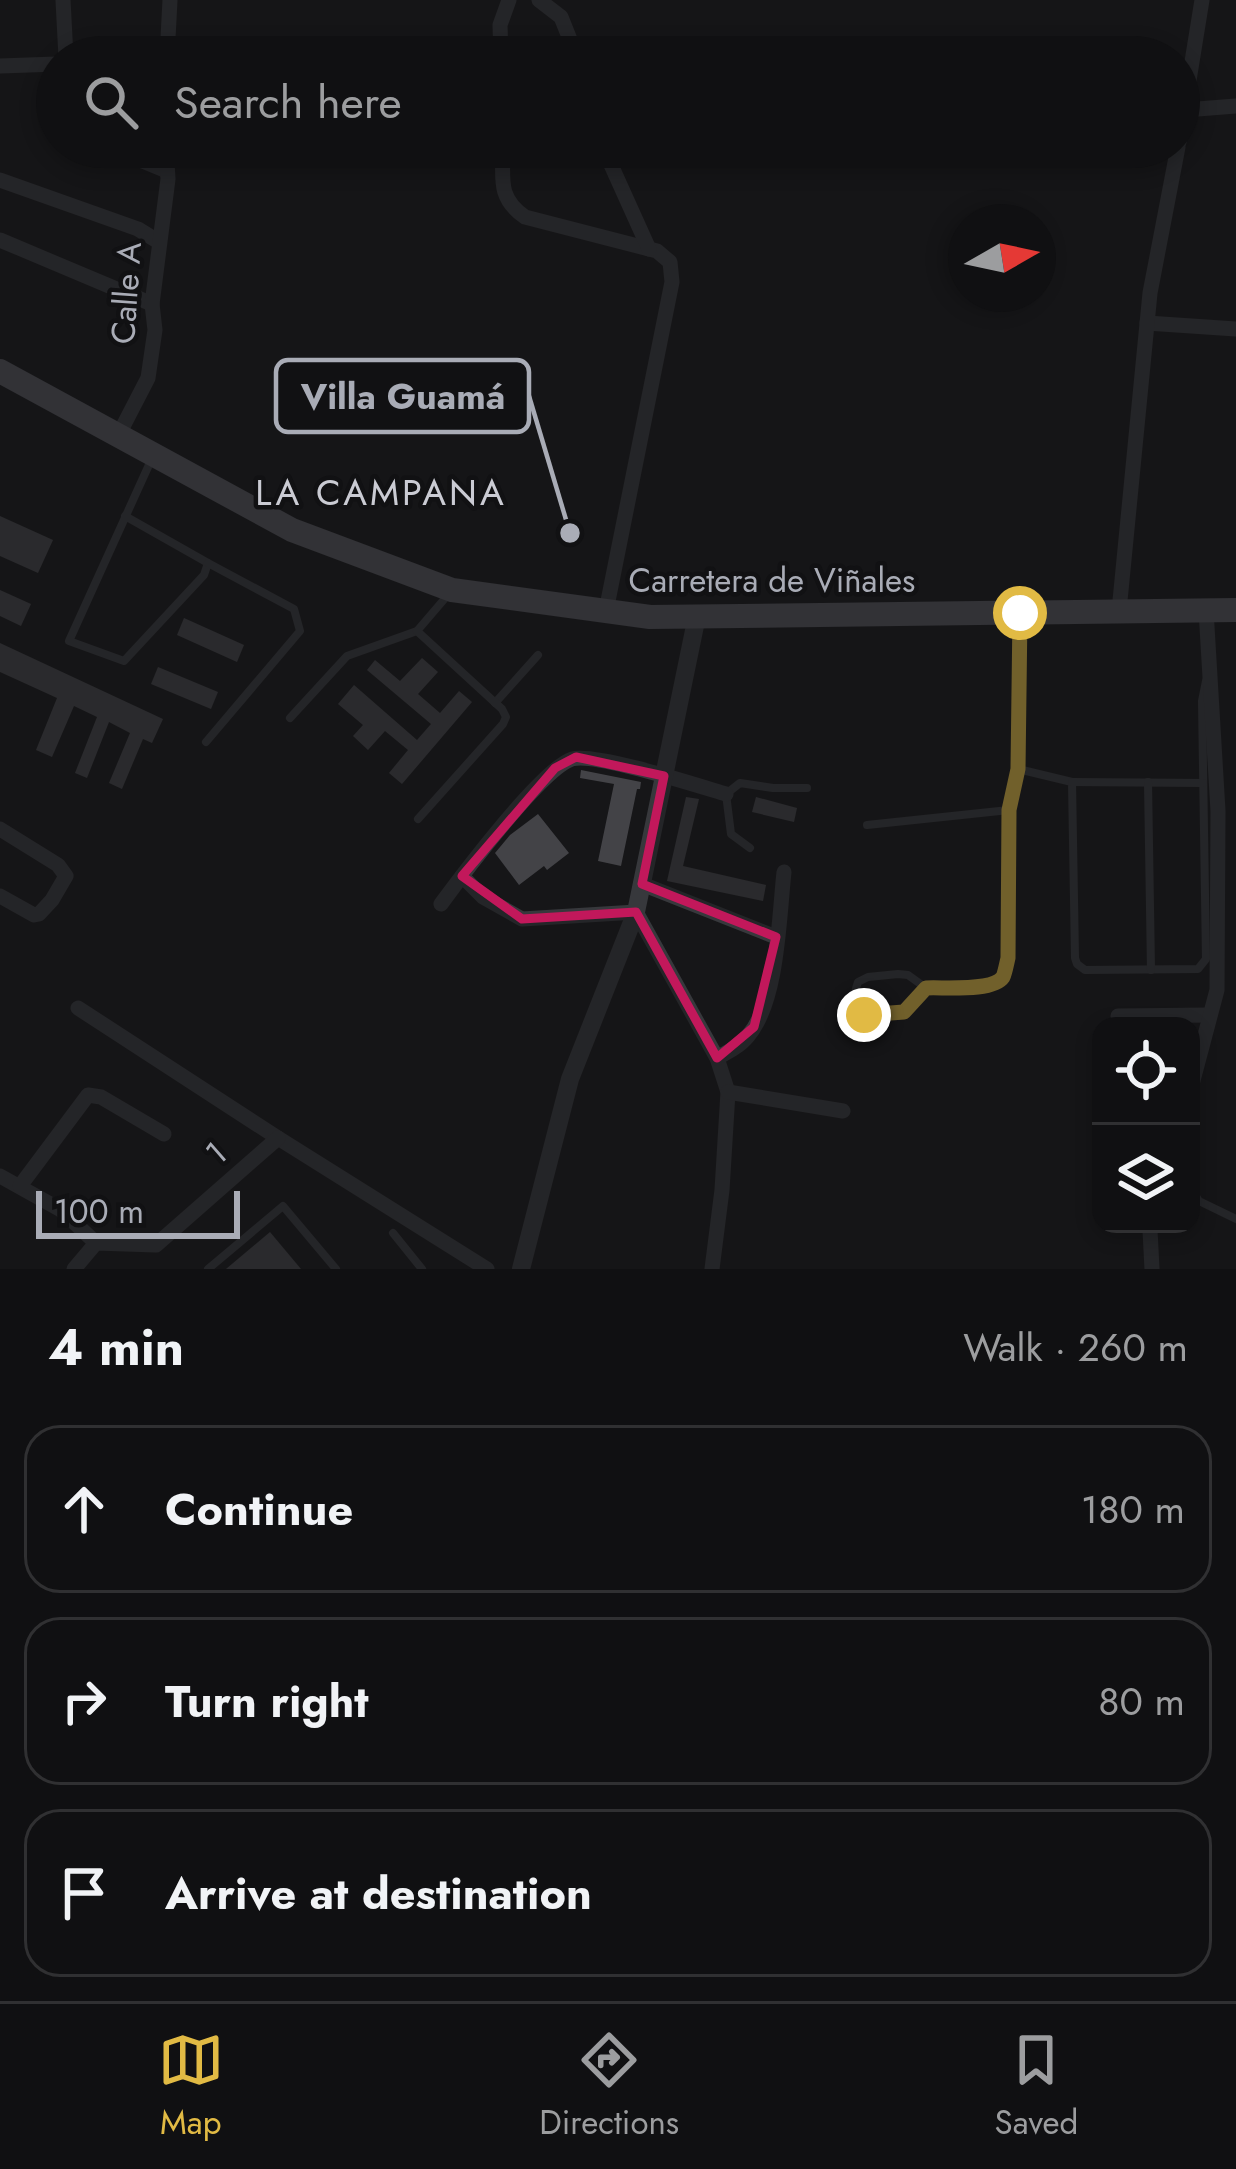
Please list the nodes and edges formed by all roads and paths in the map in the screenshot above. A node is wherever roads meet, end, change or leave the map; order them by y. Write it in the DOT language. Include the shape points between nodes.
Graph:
graph roads {
  1 [pos="63,0"];
  2 [pos="170,0"];
  3 [pos="509,0"];
  4 [pos="539,0"];
  5 [pos="1202,0"];
  6 [pos="65,36"];
  7 [pos="168,36"];
  8 [pos="500,36"];
  9 [pos="569,36"];
  10 [pos="1196,36"];
  11 [pos="36,64"];
  12 [pos="0,65"];
  13 [pos="1236,106"];
  14 [pos="1200,109"];
  15 [pos="161,168"];
  16 [pos="503,168"];
  17 [pos="613,168"];
  18 [pos="1174,168"];
  19 [pos="166,170"];
  20 [pos="0,180"];
  21 [pos="0,240"];
  22 [pos="159,242"];
  23 [pos="650,249"];
  24 [pos="152,304"];
  25 [pos="1147,323"];
  26 [pos="1236,329"];
  27 [pos="0,371"];
  28 [pos="118,436"];
  29 [pos="153,455"];
  30 [pos="125,516"];
  31 [pos="208,563"];
  32 [pos="452,590"];
  33 [pos="1206,610"];
  34 [pos="1236,610"];
  35 [pos="606,611"];
  36 [pos="1119,611"];
  37 [pos="1020,613"];
  38 [pos="697,616"];
  39 [pos="417,631"];
  40 [pos="538,655"];
  41 [pos="1210,671"];
  42 [pos="495,703"];
  43 [pos="290,718"];
  44 [pos="206,742"];
  45 [pos="1018,769"];
  46 [pos="664,776"];
  47 [pos="1072,782"];
  48 [pos="1148,782"];
  49 [pos="1203,783"];
  50 [pos="807,788"];
  51 [pos="726,794"];
  52 [pos="1009,810"];
  53 [pos="418,819"];
  54 [pos="867,825"];
  55 [pos="0,829"];
  56 [pos="751,848"];
  57 [pos="784,872"];
  58 [pos="462,876"];
  59 [pos="641,884"];
  60 [pos="0,896"];
  61 [pos="441,904"];
  62 [pos="636,912"];
  63 [pos="776,937"];
  64 [pos="1151,970"];
  65 [pos="926,988"];
  66 [pos="78,1008"];
  67 [pos="1210,1015"];
  68 [pos="1118,1016"];
  69 [pos="1200,1053"];
  70 [pos="717,1058"];
  71 [pos="728,1092"];
  72 [pos="843,1111"];
  73 [pos="164,1134"];
  74 [pos="278,1138"];
  75 [pos="0,1176"];
  76 [pos="20,1186"];
  77 [pos="1200,1203"];
  78 [pos="1236,1219"];
  79 [pos="393,1233"];
  80 [pos="1153,1233"];
  81 [pos="96,1243"];
  82 [pos="74,1269"];
  83 [pos="208,1269"];
  84 [pos="336,1269"];
  85 [pos="422,1269"];
  86 [pos="487,1269"];
  87 [pos="521,1269"];
  88 [pos="712,1269"];
  89 [pos="1152,1269"];
  1 -- 6 [label="street"];
  2 -- 7 [label="street"];
  3 -- 8 [label="street"];
  4 -- 9 [label="street" via="562,17"];
  5 -- 10 [label="street"];
  11 -- 12 [label="street"];
  13 -- 14 [label="street"];
  15 -- 19 [label="street"];
  16 -- 23 [label="street" via="504,196 525,217"];
  17 -- 23 [label="street"];
  18 -- 25 [label="street"];
  19 -- 22 [label="street, Calle A"];
  20 -- 22 [label="street"];
  21 -- 24 [label="street"];
  22 -- 24 [label="street, Calle A"];
  23 -- 35 [label="street" via="670,262 672,281"];
  24 -- 28 [label="street, Calle A" via="148,378"];
  25 -- 26 [label="street"];
  25 -- 36 [label="street"];
  27 -- 28 [label="main road, Carretera de Viñales"];
  28 -- 29 [label="main road, Carretera de Viñales"];
  29 -- 30 [label="lane"];
  29 -- 32 [label="main road, Carretera de Viñales" via="292,530"];
  30 -- 31 [label="lane"];
  30 -- 31 [label="lane" via="68,641 124,662"];
  31 -- 44 [label="lane" via="294,609 300,631"];
  32 -- 35 [label="main road, Carretera de Viñales"];
  32 -- 39 [label="lane"];
  33 -- 34 [label="main road, Carretera de Viñales"];
  33 -- 36 [label="main road, Carretera de Viñales"];
  33 -- 41 [label="street"];
  35 -- 38 [label="main road, Carretera de Viñales"];
  36 -- 37 [label="main road, Carretera de Viñales"];
  37 -- 38 [label="main road, Carretera de Viñales"];
  37 -- 45 [label="lane"];
  38 -- 46 [label="street"];
  39 -- 42 [label="lane"];
  39 -- 43 [label="lane" via="347,656"];
  40 -- 42 [label="lane"];
  41 -- 49 [label="lane" via="1202,701"];
  41 -- 67 [label="street" via="1218,811 1217,990"];
  42 -- 53 [label="lane" via="505,721"];
  45 -- 47 [label="lane"];
  45 -- 52 [label="lane"];
  46 -- 51 [label="street"];
  46 -- 58 [label="street" via="576,757 555,768"];
  46 -- 59 [label="street"];
  47 -- 48 [label="lane"];
  47 -- 64 [label="lane" via="1077,964"];
  48 -- 49 [label="lane"];
  48 -- 64 [label="lane"];
  49 -- 64 [label="lane" via="1206,959 1198,969"];
  50 -- 51 [label="lane" via="740,783"];
  51 -- 56 [label="lane" via="730,834"];
  52 -- 54 [label="lane"];
  52 -- 65 [label="lane" via="1005,974 990,986"];
  55 -- 60 [label="street" via="66,876 39,914"];
  57 -- 63 [label="street"];
  58 -- 61 [label="street"];
  58 -- 62 [label="street" via="522,920"];
  59 -- 62 [label="street"];
  59 -- 63 [label="street"];
  62 -- 70 [label="street"];
  62 -- 87 [label="street" via="570,1078"];
  63 -- 70 [label="street" via="754,1027"];
  65 -- 65 [label="lane" via="908,975 868,977 858,982 854,1001 864,1015 896,1014"];
  66 -- 74 [label="street"];
  67 -- 68 [label="street"];
  67 -- 69 [label="street"];
  70 -- 71 [label="street"];
  71 -- 72 [label="street"];
  71 -- 88 [label="street"];
  73 -- 76 [label="street" via="88,1095"];
  74 -- 81 [label="street, 1" via="156,1245"];
  74 -- 86 [label="street"];
  75 -- 76 [label="street"];
  76 -- 81 [label="street"];
  77 -- 78 [label="lane"];
  79 -- 85 [label="lane"];
  80 -- 89 [label="street"];
  81 -- 82 [label="street"];
  83 -- 84 [label="lane" via="283,1206"];
}
